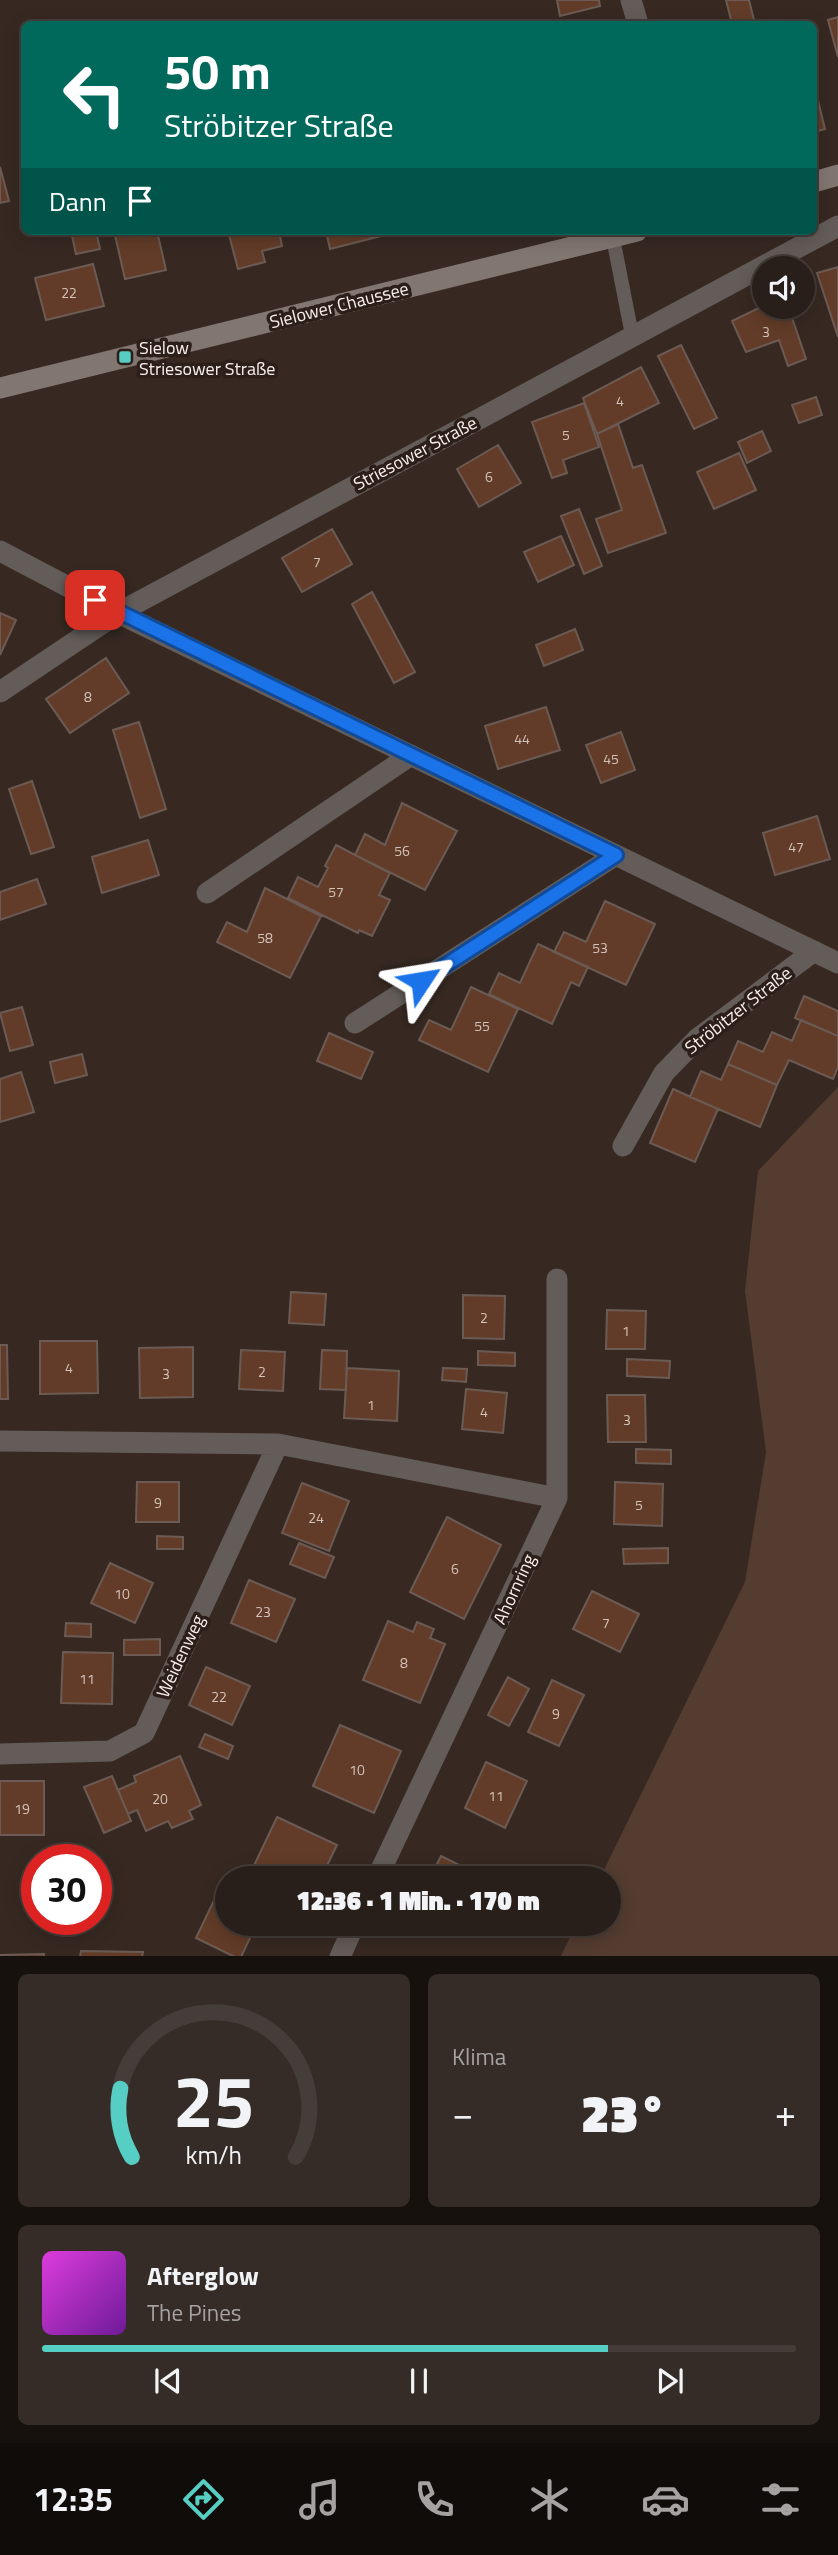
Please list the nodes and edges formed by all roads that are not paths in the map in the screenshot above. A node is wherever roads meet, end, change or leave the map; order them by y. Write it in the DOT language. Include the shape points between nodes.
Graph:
graph roads {
  1 [pos="631,0"];
  2 [pos="637,21"];
  3 [pos="838,175"];
  4 [pos="817,181"];
  5 [pos="838,226"];
  6 [pos="623,235"];
  7 [pos="613,238"];
  8 [pos="632,335"];
  9 [pos="0,388"];
  10 [pos="0,551"];
  11 [pos="118,613"];
  12 [pos="0,692"];
  13 [pos="411,755"];
  14 [pos="616,855"];
  15 [pos="207,892"];
  16 [pos="814,951"];
  17 [pos="838,962"];
  18 [pos="355,1023"];
  19 [pos="623,1146"];
  20 [pos="556,1279"];
  21 [pos="0,1441"];
  22 [pos="278,1444"];
  23 [pos="557,1498"];
  24 [pos="0,1754"];
  25 [pos="383,1866"];
  26 [pos="349,1936"];
  27 [pos="340,1956"];
  1 -- 2 [label="street"];
  3 -- 4 [label="main road"];
  5 -- 8 [label="street, Striesower Straße"];
  6 -- 7 [label="main road, Sielower Chaussee"];
  7 -- 8 [label="lane"];
  7 -- 9 [label="main road, Sielower Chaussee"];
  8 -- 11 [label="street, Striesower Straße"];
  10 -- 11 [label="street, Ströbitzer Straße"];
  11 -- 12 [label="street, Striesower Straße"];
  11 -- 13 [label="street, Ströbitzer Straße"];
  13 -- 14 [label="street, Ströbitzer Straße"];
  13 -- 15 [label="street"];
  14 -- 16 [label="street, Ströbitzer Straße"];
  14 -- 18 [label="street"];
  16 -- 17 [label="street, Ströbitzer Straße"];
  16 -- 19 [label="street, Ströbitzer Straße" via="696,1039 664,1073"];
  20 -- 23 [label="street, Ahornring"];
  21 -- 22 [label="street"];
  22 -- 23 [label="street"];
  22 -- 24 [label="street, Weidenweg" via="144,1733 110,1751"];
  23 -- 25 [label="street, Ahornring"];
  26 -- 27 [label="street"];
}
